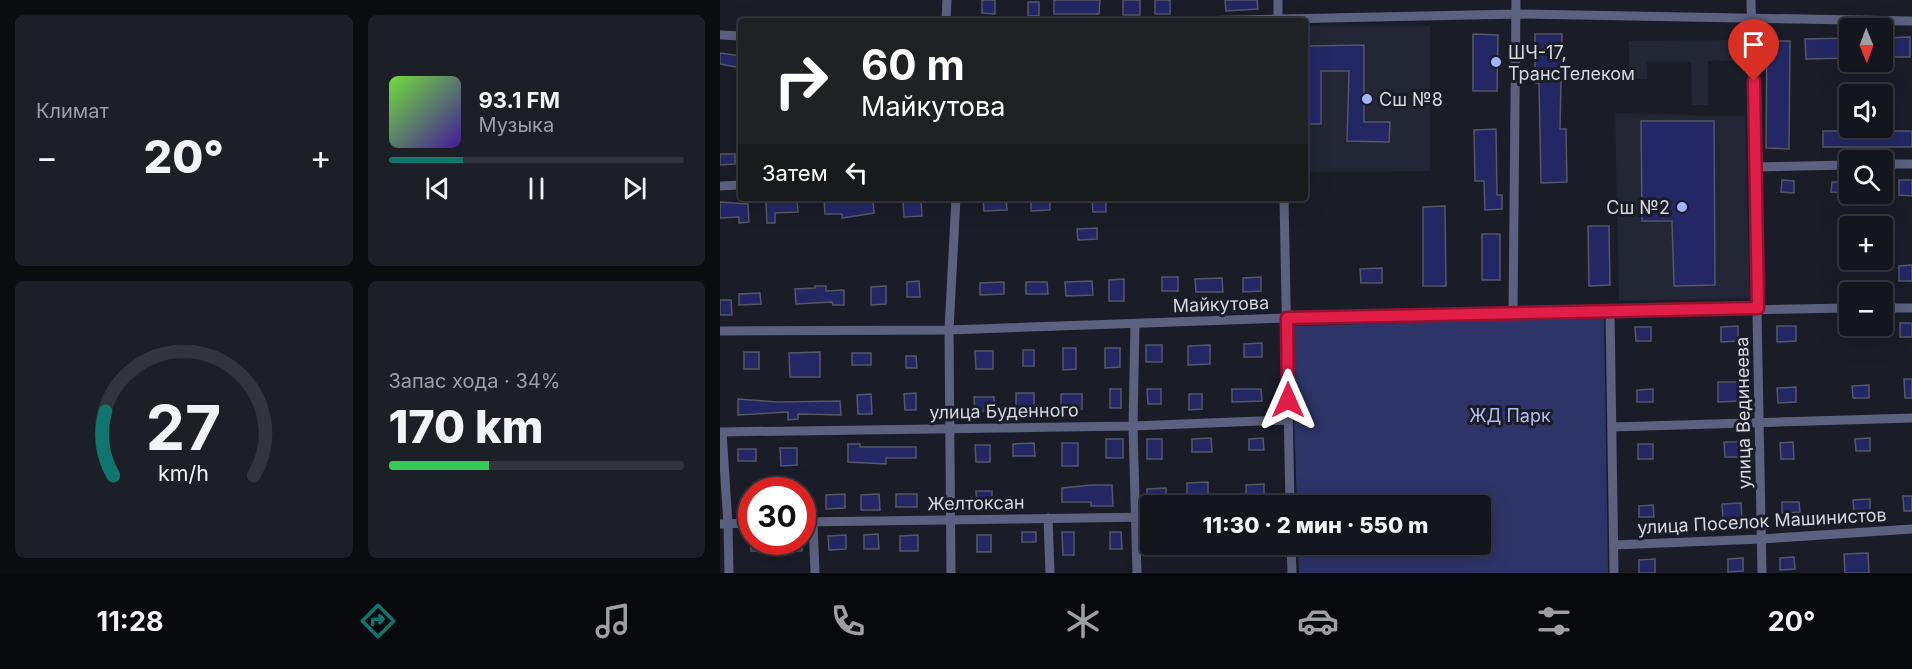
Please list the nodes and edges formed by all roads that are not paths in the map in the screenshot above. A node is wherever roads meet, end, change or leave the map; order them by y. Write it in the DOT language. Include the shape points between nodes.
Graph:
graph roads {
  1 [pos="947,0"];
  2 [pos="1278,0"];
  3 [pos="1516,0"];
  4 [pos="1751,0"];
  5 [pos="1517,14"];
  6 [pos="946,18"];
  7 [pos="1278,18"];
  8 [pos="1308,18"];
  9 [pos="1751,18"];
  10 [pos="1912,21"];
  11 [pos="720,35"];
  12 [pos="738,36"];
  13 [pos="1893,164"];
  14 [pos="1912,164"];
  15 [pos="1839,165"];
  16 [pos="1756,166"];
  17 [pos="738,185"];
  18 [pos="720,186"];
  19 [pos="956,201"];
  20 [pos="1284,201"];
  21 [pos="1758,308"];
  22 [pos="1839,308"];
  23 [pos="1893,308"];
  24 [pos="1912,308"];
  25 [pos="1610,311"];
  26 [pos="1514,312"];
  27 [pos="1287,318"];
  28 [pos="1135,324"];
  29 [pos="949,330"];
  30 [pos="720,331"];
  31 [pos="1912,417"];
  32 [pos="1288,420"];
  33 [pos="1760,423"];
  34 [pos="1133,426"];
  35 [pos="1612,427"];
  36 [pos="951,428"];
  37 [pos="721,432"];
  38 [pos="1290,495"];
  39 [pos="1135,517"];
  40 [pos="1140,517"];
  41 [pos="1048,518"];
  42 [pos="950,520"];
  43 [pos="816,522"];
  44 [pos="724,524"];
  45 [pos="1912,529"];
  46 [pos="1761,539"];
  47 [pos="1614,544"];
  48 [pos="814,555"];
  49 [pos="1291,555"];
  50 [pos="729,573"];
  51 [pos="815,573"];
  52 [pos="951,573"];
  53 [pos="1050,573"];
  54 [pos="1137,573"];
  55 [pos="1292,573"];
  56 [pos="1614,573"];
  57 [pos="1762,573"];
  1 -- 6 [label="street"];
  2 -- 7 [label="street"];
  3 -- 5 [label="street"];
  4 -- 9 [label="street, улица Вединеева"];
  5 -- 8 [label="street"];
  5 -- 9 [label="street"];
  5 -- 26 [label="street"];
  9 -- 10 [label="street"];
  9 -- 16 [label="street, улица Вединеева"];
  11 -- 12 [label="street"];
  13 -- 14 [label="street"];
  15 -- 16 [label="street"];
  16 -- 21 [label="street, улица Вединеева"];
  17 -- 18 [label="street"];
  19 -- 29 [label="street"];
  20 -- 27 [label="street"];
  21 -- 22 [label="street, Майкутова"];
  21 -- 25 [label="street, Майкутова"];
  21 -- 33 [label="street, улица Вединеева"];
  23 -- 24 [label="street"];
  25 -- 26 [label="street, Майкутова"];
  25 -- 35 [label="street"];
  26 -- 27 [label="street, Майкутова"];
  27 -- 28 [label="street, Майкутова"];
  27 -- 32 [label="street"];
  28 -- 29 [label="street, Майкутова"];
  28 -- 34 [label="street"];
  29 -- 30 [label="street, Майкутова"];
  29 -- 36 [label="street"];
  31 -- 33 [label="street"];
  32 -- 34 [label="street, улица Буденного"];
  32 -- 38 [label="street"];
  33 -- 35 [label="street"];
  33 -- 46 [label="street, улица Вединеева"];
  34 -- 36 [label="street, улица Буденного"];
  34 -- 39 [label="street"];
  35 -- 47 [label="street"];
  36 -- 37 [label="street, улица Буденного"];
  36 -- 42 [label="street"];
  37 -- 44 [label="street"];
  39 -- 40 [label="street, Желтоксан"];
  39 -- 41 [label="street, Желтоксан"];
  39 -- 54 [label="street"];
  41 -- 42 [label="street, Желтоксан"];
  41 -- 53 [label="street"];
  42 -- 43 [label="street, Желтоксан"];
  42 -- 52 [label="street"];
  44 -- 50 [label="street"];
  45 -- 46 [label="street, улица Поселок Машинистов"];
  46 -- 47 [label="street, улица Поселок Машинистов"];
  46 -- 57 [label="street, улица Вединеева"];
  47 -- 56 [label="street"];
  48 -- 51 [label="street"];
  49 -- 55 [label="street"];
}
